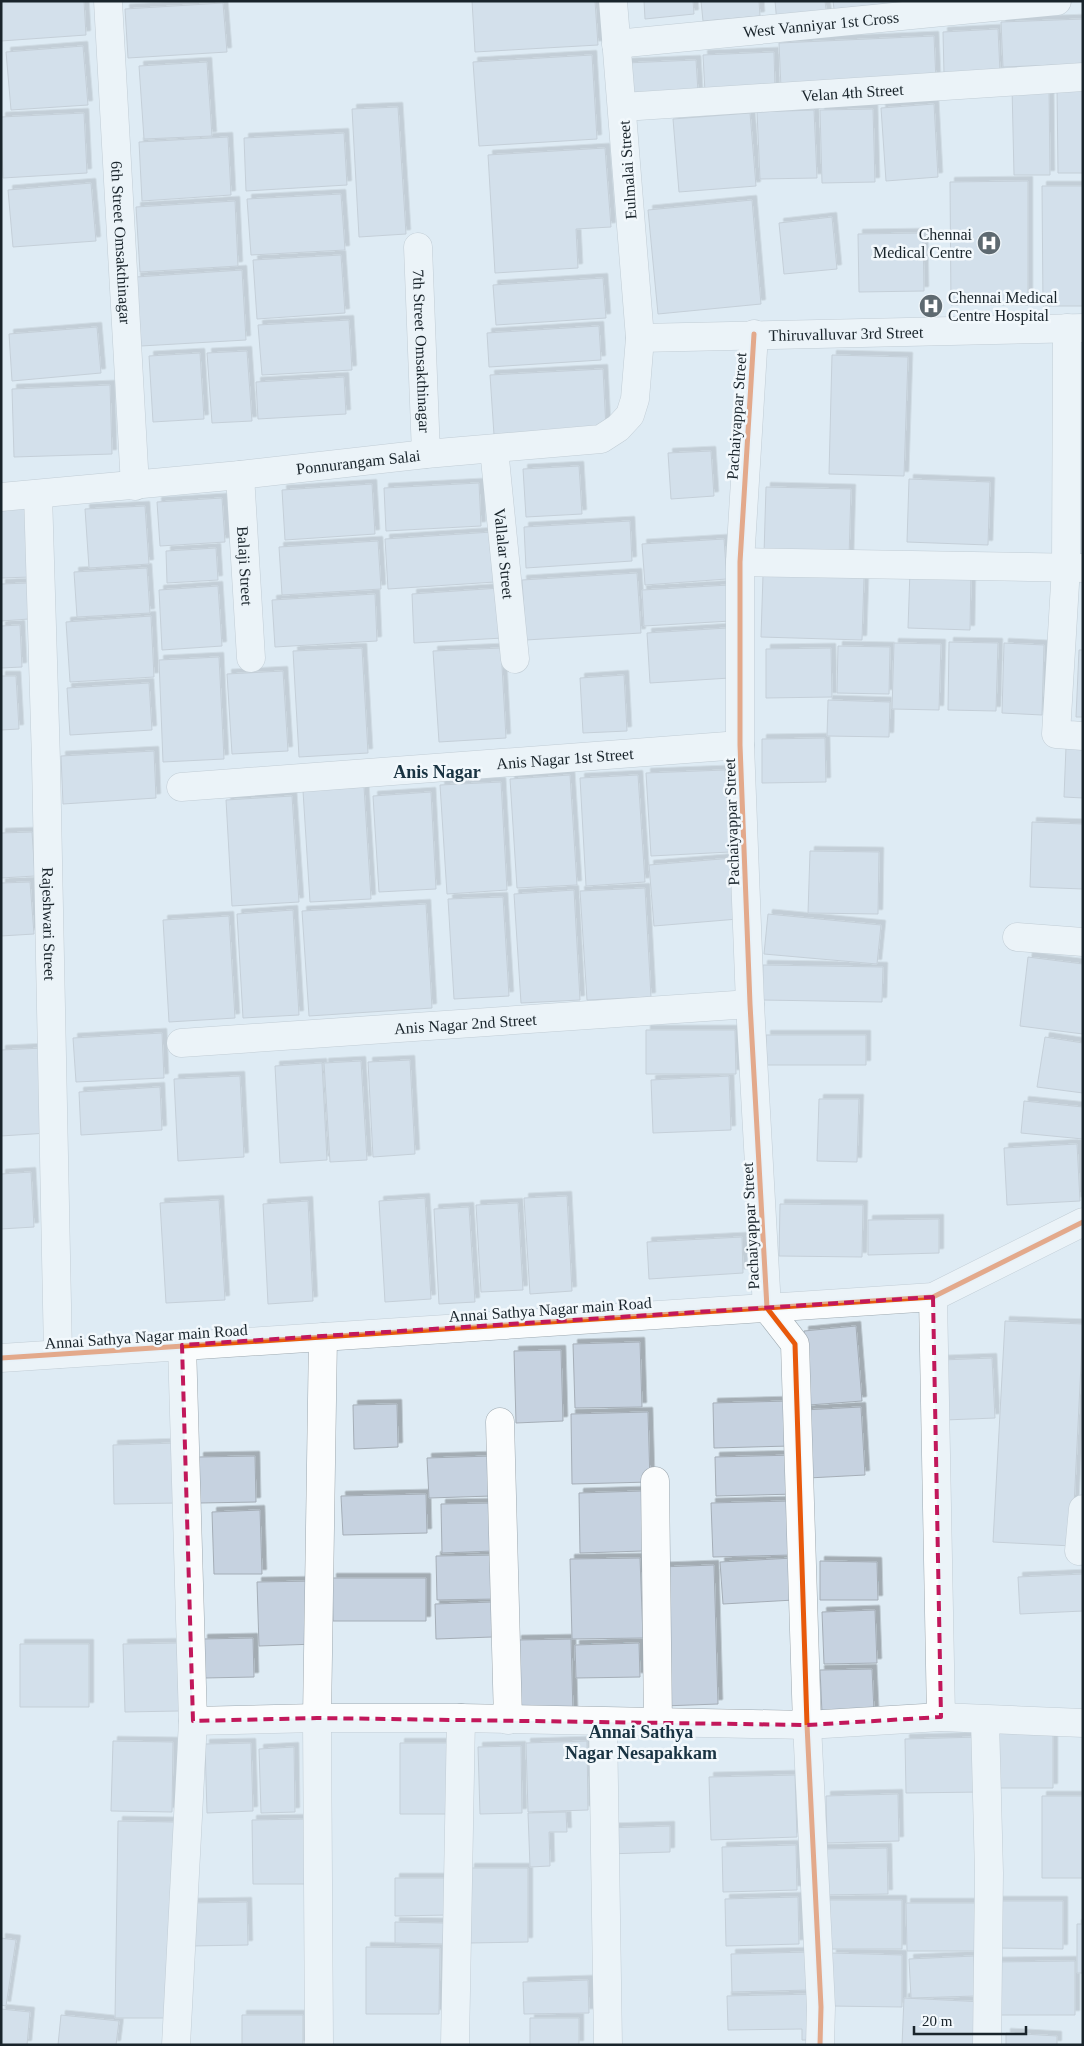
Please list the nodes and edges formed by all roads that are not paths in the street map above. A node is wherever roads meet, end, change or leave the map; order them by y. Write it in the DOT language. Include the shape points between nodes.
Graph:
graph roads {
  1 [pos="108,1"];
  2 [pos="613,1"];
  3 [pos="1057,1"];
  4 [pos="616,44"];
  5 [pos="1083,77"];
  6 [pos="622,107"];
  7 [pos="418,246"];
  8 [pos="1075,328"];
  9 [pos="754,334"];
  10 [pos="640,338"];
  11 [pos="494,449"];
  12 [pos="426,454"];
  13 [pos="240,475"];
  14 [pos="135,486"];
  15 [pos="38,494"];
  16 [pos="1,497"];
  17 [pos="740,562"];
  18 [pos="1074,568"];
  19 [pos="251,658"];
  20 [pos="515,659"];
  21 [pos="1083,736"];
  22 [pos="740,746"];
  23 [pos="181,786"];
  24 [pos="1017,937"];
  25 [pos="1083,942"];
  26 [pos="750,1004"];
  27 [pos="181,1043"];
  28 [pos="1083,1222"];
  29 [pos="933,1297"];
  30 [pos="767,1308"];
  31 [pos="323,1337"];
  32 [pos="182,1346"];
  33 [pos="58,1354"];
  34 [pos="1,1358"];
  35 [pos="500,1422"];
  36 [pos="655,1481"];
  37 [pos="1083,1509"];
  38 [pos="1079,1550"];
  39 [pos="941,1717"];
  40 [pos="316,1718"];
  41 [pos="461,1718"];
  42 [pos="508,1720"];
  43 [pos="985,1720"];
  44 [pos="193,1721"];
  45 [pos="603,1722"];
  46 [pos="658,1723"];
  47 [pos="1083,1723"];
  48 [pos="807,1725"];
  49 [pos="176,2045"];
  50 [pos="319,2045"];
  51 [pos="455,2045"];
  52 [pos="608,2045"];
  53 [pos="820,2045"];
  54 [pos="987,2045"];
  1 -- 14 [label="street, 6th Street Omsakthinagar"];
  2 -- 4 [label="street, Eulmalai Street"];
  3 -- 4 [label="street, West Vanniyar 1st Cross"];
  4 -- 6 [label="street, Eulmalai Street"];
  5 -- 6 [label="street, Velan 4th Street"];
  6 -- 10 [label="street, Eulmalai Street"];
  7 -- 12 [label="street, 7th Street Omsakthinagar"];
  8 -- 9 [label="street, Thiruvalluvar 3rd Street"];
  8 -- 18 [label="street"];
  9 -- 10 [label="street, Thiruvalluvar 3rd Street"];
  9 -- 17 [label="street, Pachaiyappar Street"];
  10 -- 11 [label="street, Ponnurangam Salai" via="635,399 630,415 618,428 601,439"];
  11 -- 12 [label="street, Ponnurangam Salai"];
  11 -- 20 [label="street, Vallalar Street"];
  12 -- 13 [label="street, Ponnurangam Salai"];
  13 -- 14 [label="street, Ponnurangam Salai"];
  13 -- 19 [label="street, Balaji Street"];
  14 -- 15 [label="street, Ponnurangam Salai"];
  15 -- 16 [label="street, Ponnurangam Salai"];
  15 -- 33 [label="street, Rajeshwari Street"];
  17 -- 18 [label="street"];
  17 -- 22 [label="street, Pachaiyappar Street"];
  18 -- 21 [label="street" via="1056,734"];
  22 -- 23 [label="street, Anis Nagar 1st Street"];
  22 -- 26 [label="street, Pachaiyappar Street"];
  24 -- 25 [label="street"];
  26 -- 27 [label="street, Anis Nagar 2nd Street"];
  26 -- 30 [label="street, Pachaiyappar Street"];
  28 -- 29 [label="street, Annai Sathya Nagar main Road"];
  29 -- 30 [label="street, Annai Sathya Nagar main Road"];
  29 -- 39 [label="street"];
  30 -- 31 [label="street, Annai Sathya Nagar main Road"];
  30 -- 48 [label="street" via="795,1344"];
  31 -- 32 [label="street, Annai Sathya Nagar main Road"];
  31 -- 40 [label="street"];
  32 -- 33 [label="street, Annai Sathya Nagar main Road"];
  32 -- 44 [label="street"];
  33 -- 34 [label="street, Annai Sathya Nagar main Road"];
  35 -- 42 [label="street"];
  36 -- 46 [label="street"];
  37 -- 38 [label="street"];
  39 -- 43 [label="street"];
  39 -- 48 [label="street"];
  40 -- 41 [label="street"];
  40 -- 44 [label="street"];
  40 -- 50 [label="street"];
  41 -- 42 [label="street"];
  41 -- 51 [label="street"];
  42 -- 45 [label="street"];
  43 -- 47 [label="street"];
  43 -- 54 [label="street" via="989,1873"];
  44 -- 49 [label="street"];
  45 -- 46 [label="street"];
  45 -- 52 [label="street"];
  46 -- 48 [label="street"];
  48 -- 53 [label="street" via="821,2006"];
}
